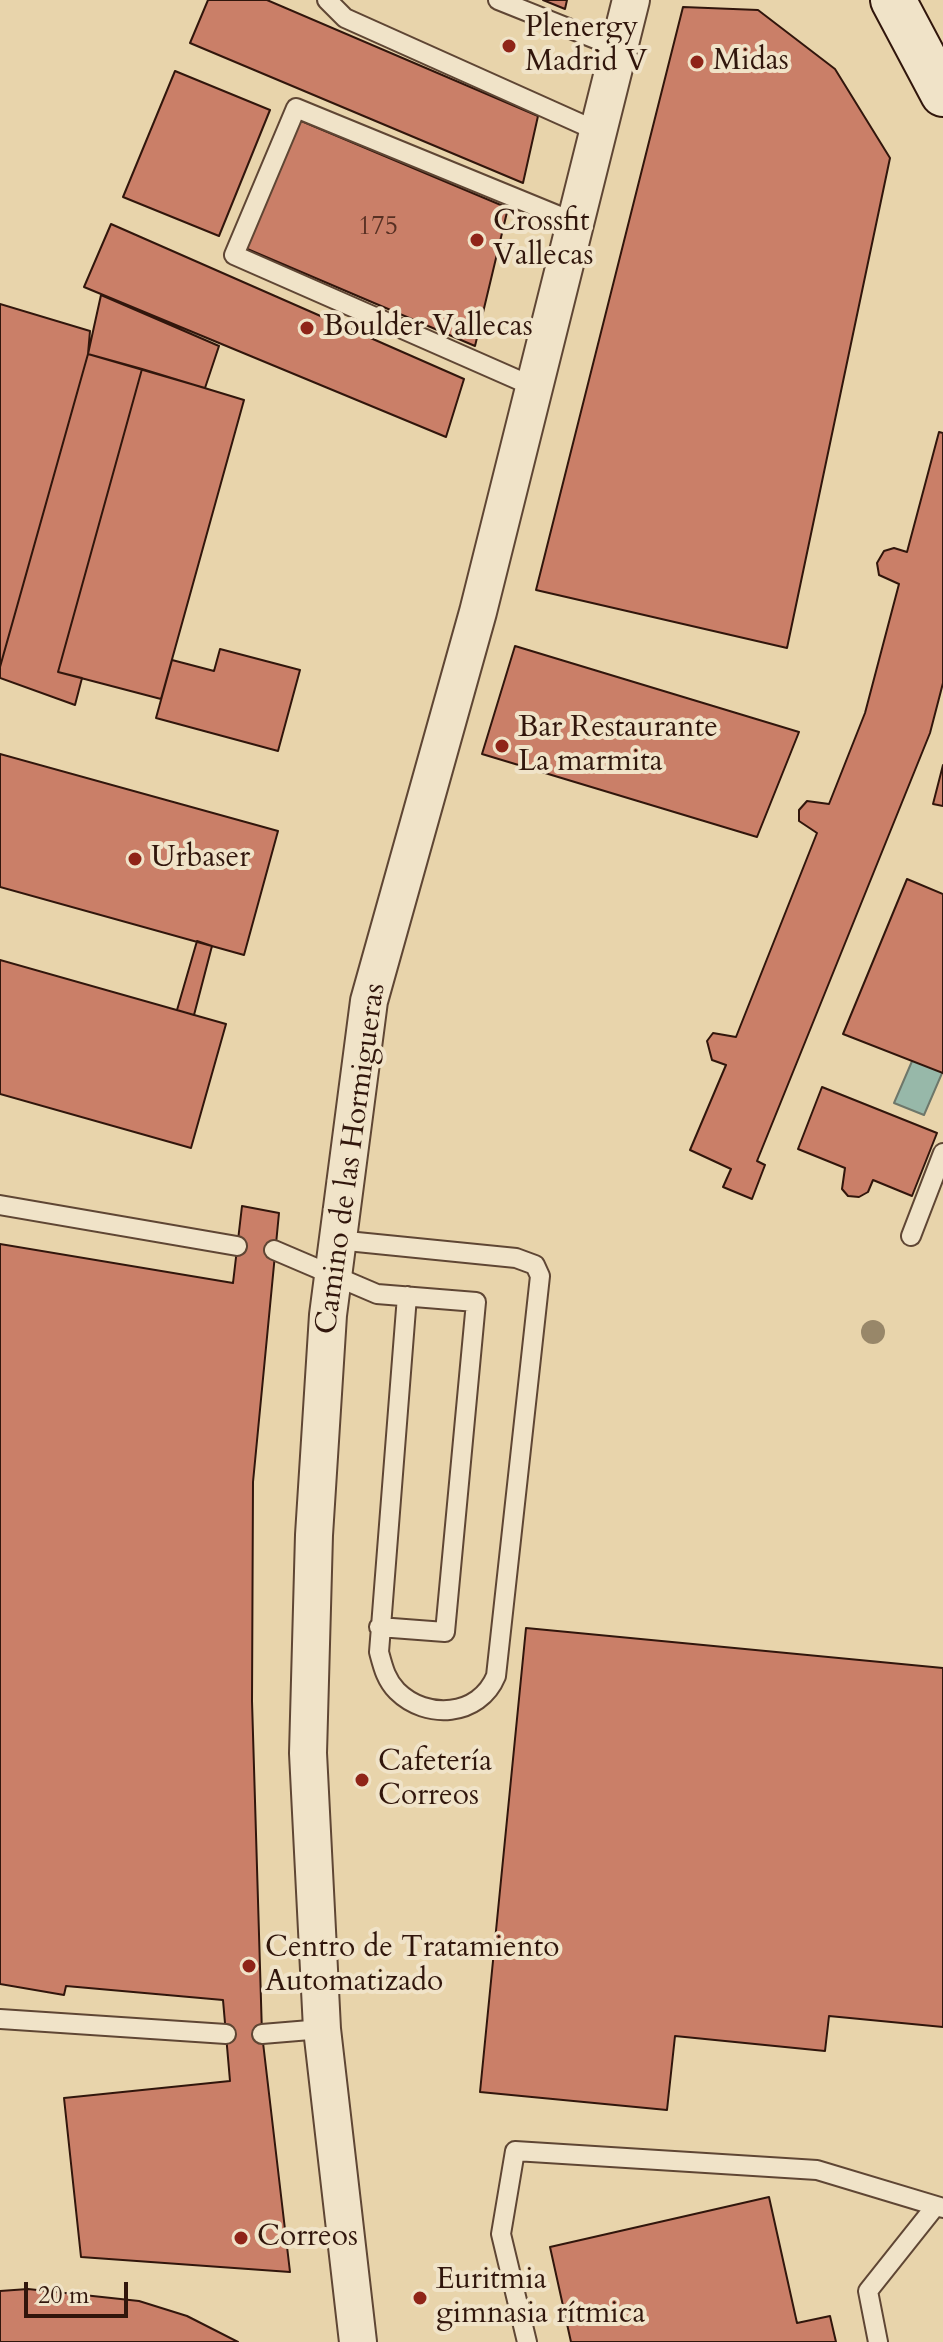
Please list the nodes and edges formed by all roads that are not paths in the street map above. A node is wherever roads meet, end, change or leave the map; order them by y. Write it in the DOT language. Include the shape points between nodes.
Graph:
graph roads {
  1 [pos="327,0"];
  2 [pos="498,0"];
  3 [pos="893,0"];
  4 [pos="629,2"];
  5 [pos="618,48"];
  6 [pos="943,94"];
  7 [pos="597,131"];
  8 [pos="574,222"];
  9 [pos="532,386"];
  10 [pos="943,1153"];
  11 [pos="0,1205"];
  12 [pos="911,1236"];
  13 [pos="337,1240"];
  14 [pos="237,1246"];
  15 [pos="274,1250"];
  16 [pos="333,1277"];
  17 [pos="407,1296"];
  18 [pos="379,1627"];
  19 [pos="0,2019"];
  20 [pos="322,2029"];
  21 [pos="226,2034"];
  22 [pos="262,2034"];
  23 [pos="938,2208"];
  24 [pos="358,2342"];
  25 [pos="527,2342"];
  26 [pos="878,2342"];
  1 -- 7 [label="lane" via="345,18"];
  2 -- 5 [label="lane"];
  3 -- 6 [label="main road"];
  4 -- 5 [label="street, Camino de las Hormigueras"];
  5 -- 7 [label="street, Camino de las Hormigueras"];
  7 -- 8 [label="street, Camino de las Hormigueras"];
  8 -- 9 [label="street, Camino de las Hormigueras"];
  8 -- 9 [label="lane" via="296,108 234,255"];
  9 -- 13 [label="street, Camino de las Hormigueras" via="478,612 369,1001"];
  10 -- 12 [label="lane"];
  11 -- 14 [label="lane"];
  13 -- 16 [label="street, Camino de las Hormigueras"];
  13 -- 18 [label="lane" via="516,1258 535,1265 540,1276 496,1676 489,1693 459,1710 413,1701 385,1676"];
  15 -- 16 [label="lane"];
  16 -- 17 [label="lane" via="377,1294"];
  16 -- 20 [label="street, Camino de las Hormigueras" via="314,1535 308,1753"];
  17 -- 18 [label="lane"];
  17 -- 18 [label="lane" via="476,1302 445,1632"];
  19 -- 21 [label="lane"];
  20 -- 22 [label="lane"];
  20 -- 24 [label="street, Camino de las Hormigueras"];
  23 -- 25 [label="lane" via="817,2170 515,2151 501,2234"];
  23 -- 26 [label="lane" via="868,2291"];
}
